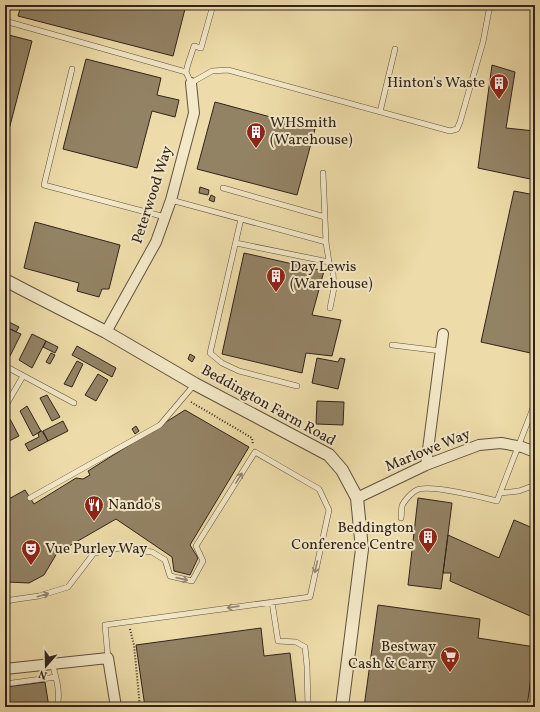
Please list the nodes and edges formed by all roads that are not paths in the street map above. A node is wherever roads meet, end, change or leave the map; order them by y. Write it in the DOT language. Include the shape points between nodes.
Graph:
graph roads {
  1 [pos="212,5"];
  2 [pos="490,5"];
  3 [pos="5,21"];
  4 [pos="395,49"];
  5 [pos="72,69"];
  6 [pos="186,72"];
  7 [pos="191,83"];
  8 [pos="380,112"];
  9 [pos="323,173"];
  10 [pos="223,188"];
  11 [pos="171,200"];
  12 [pos="325,217"];
  13 [pos="165,218"];
  14 [pos="241,219"];
  15 [pos="326,242"];
  16 [pos="236,243"];
  17 [pos="329,262"];
  18 [pos="5,280"];
  19 [pos="330,308"];
  20 [pos="106,332"];
  21 [pos="443,334"];
  22 [pos="392,345"];
  23 [pos="441,351"];
  24 [pos="5,366"];
  25 [pos="23,376"];
  26 [pos="195,384"];
  27 [pos="297,386"];
  28 [pos="74,403"];
  29 [pos="535,403"];
  30 [pos="5,407"];
  31 [pos="518,446"];
  32 [pos="535,452"];
  33 [pos="426,466"];
  34 [pos="535,485"];
  35 [pos="500,493"];
  36 [pos="30,498"];
  37 [pos="357,498"];
  38 [pos="401,518"];
  39 [pos="272,602"];
  40 [pos="5,603"];
  41 [pos="108,658"];
  42 [pos="52,663"];
  43 [pos="5,669"];
  44 [pos="56,677"];
  45 [pos="5,684"];
  46 [pos="57,707"];
  47 [pos="116,707"];
  48 [pos="308,707"];
  49 [pos="342,707"];
  1 -- 6 [label="lane" via="201,48 194,46"];
  2 -- 8 [label="lane" via="483,42 457,129 450,132"];
  3 -- 6 [label="lane"];
  4 -- 8 [label="lane"];
  5 -- 13 [label="lane" via="44,185"];
  6 -- 7 [label="lane"];
  7 -- 8 [label="lane" via="212,72 228,70"];
  7 -- 11 [label="street, Peterwood Way" via="194,113"];
  9 -- 12 [label="lane"];
  10 -- 12 [label="lane"];
  11 -- 13 [label="street, Peterwood Way"];
  11 -- 14 [label="lane"];
  12 -- 15 [label="lane"];
  13 -- 20 [label="street, Peterwood Way" via="156,242"];
  14 -- 15 [label="lane"];
  14 -- 16 [label="lane"];
  15 -- 17 [label="lane"];
  16 -- 17 [label="lane"];
  16 -- 27 [label="lane" via="210,353 222,363 239,371"];
  17 -- 19 [label="lane" via="334,273"];
  18 -- 20 [label="street, Beddington Farm Road"];
  20 -- 26 [label="street, Beddington Farm Road"];
  21 -- 23 [label="street"];
  22 -- 23 [label="lane"];
  23 -- 33 [label="street"];
  24 -- 25 [label="lane"];
  25 -- 28 [label="lane"];
  25 -- 30 [label="lane"];
  26 -- 36 [label="lane" via="160,425"];
  26 -- 37 [label="street, Beddington Farm Road" via="329,455 342,470"];
  29 -- 31 [label="lane"];
  31 -- 32 [label="street, Marlowe Way"];
  31 -- 33 [label="street, Marlowe Way" via="501,443 479,445"];
  31 -- 35 [label="lane"];
  33 -- 37 [label="street, Marlowe Way"];
  34 -- 35 [label="lane" via="519,491"];
  35 -- 38 [label="lane" via="497,500 433,488 418,489 410,494 402,505"];
  37 -- 49 [label="street, Beddington Farm Road" via="362,549"];
  40 -- 39 [label="lane, one-way" via="68,587 94,553 120,548 152,552 165,560 170,576 192,581 203,561 196,546 255,452 319,489 329,510 310,596"];
  39 -- 41 [label="lane, one-way" via="105,625"];
  39 -- 48 [label="lane" via="278,641 296,642 305,647"];
  41 -- 42 [label="street"];
  41 -- 47 [label="street"];
  42 -- 43 [label="street"];
  42 -- 44 [label="lane"];
  44 -- 45 [label="lane"];
  44 -- 46 [label="lane" via="59,696"];
}
